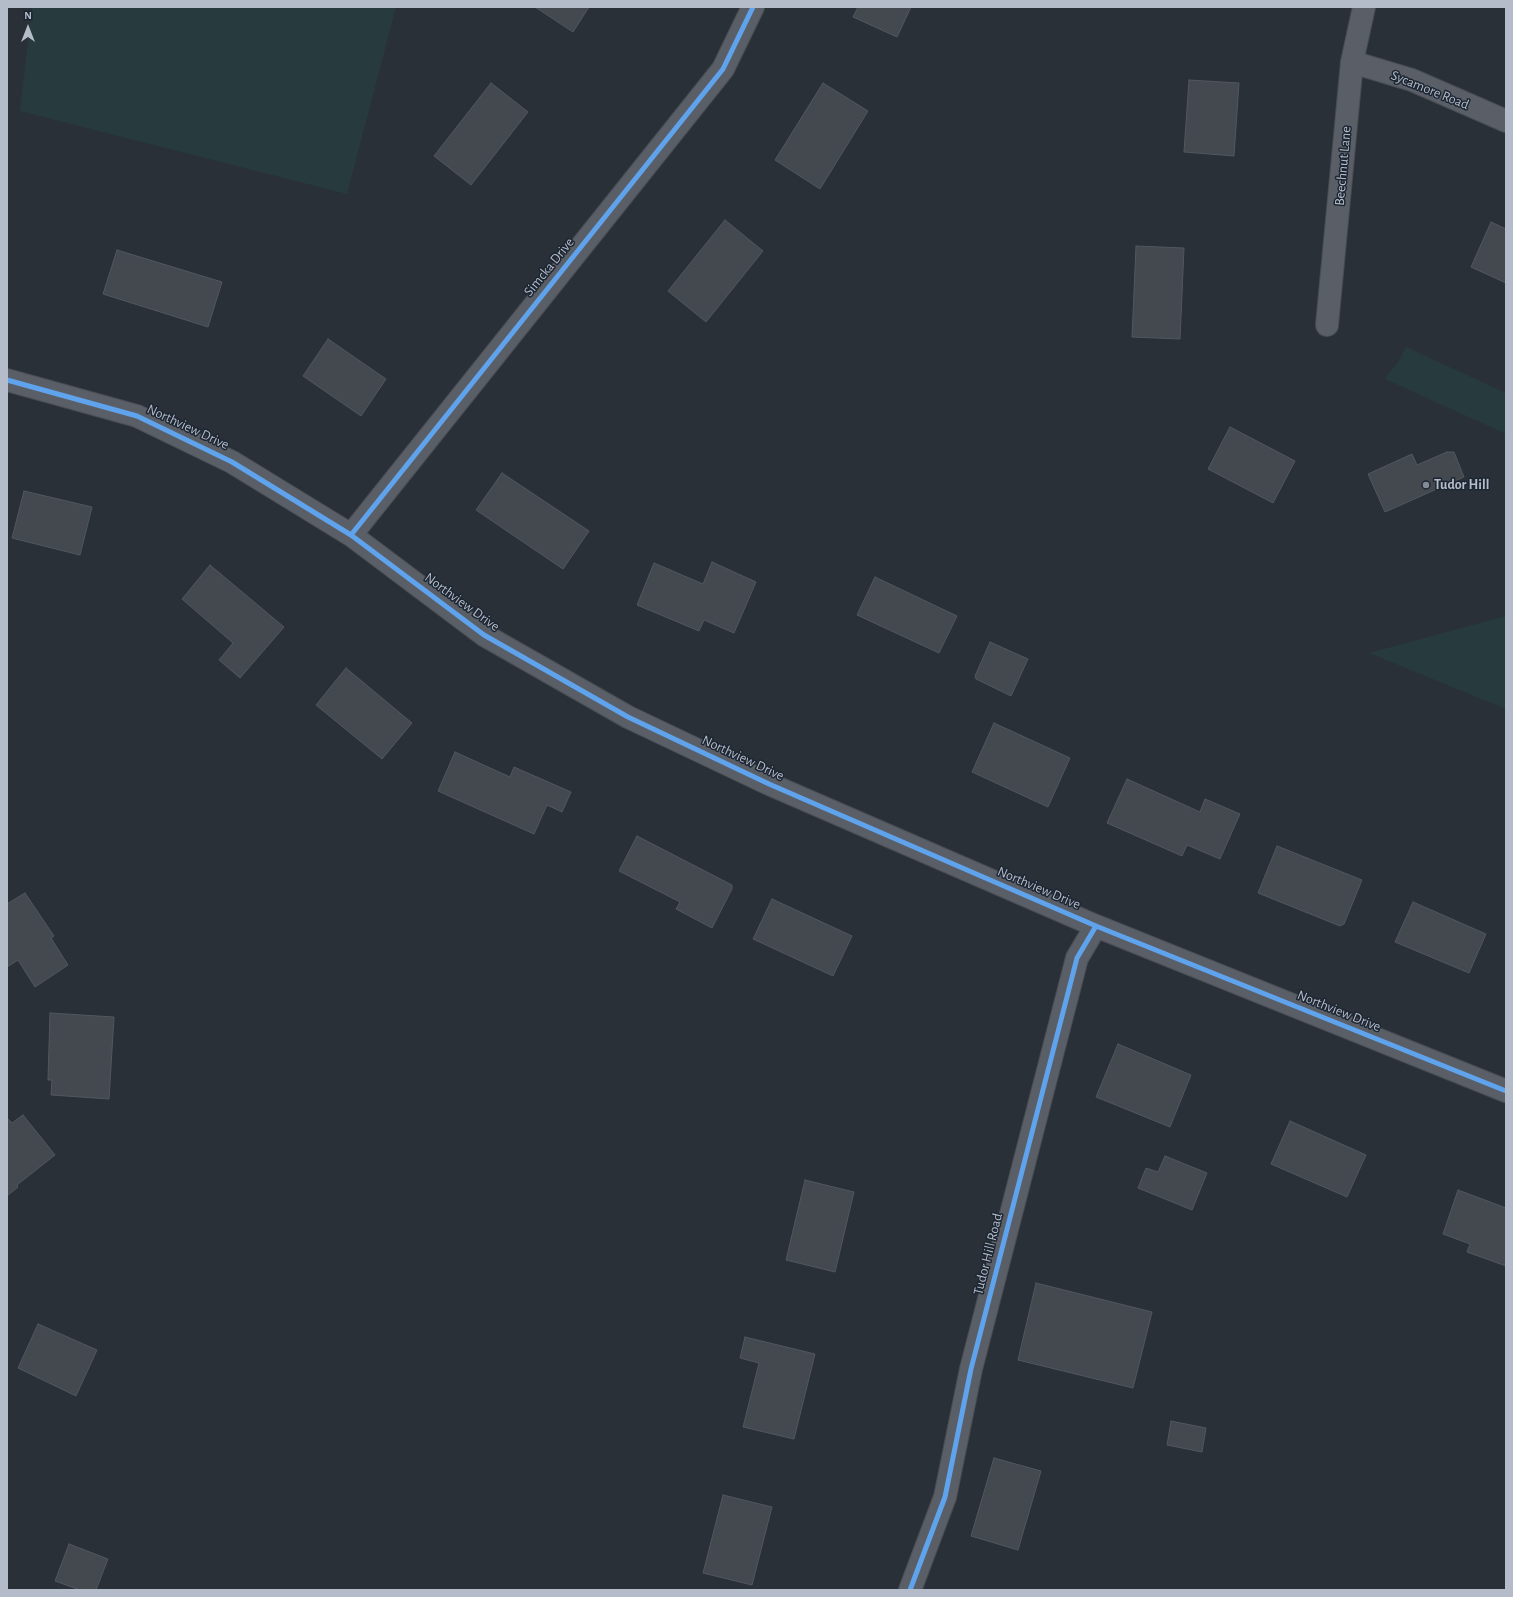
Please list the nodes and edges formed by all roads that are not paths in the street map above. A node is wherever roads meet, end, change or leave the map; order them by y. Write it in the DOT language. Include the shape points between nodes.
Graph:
graph roads {
  1 [pos="753,7"];
  2 [pos="1364,7"];
  3 [pos="1352,62"];
  4 [pos="1506,121"];
  5 [pos="1327,325"];
  6 [pos="7,380"];
  7 [pos="351,535"];
  8 [pos="1096,926"];
  9 [pos="1506,1091"];
  10 [pos="910,1590"];
  1 -- 7 [label="street, Simcka Drive" via="723,69"];
  2 -- 3 [label="street, Beechnut Lane"];
  3 -- 4 [label="street, Sycamore Road" via="1412,80"];
  3 -- 5 [label="street, Beechnut Lane"];
  6 -- 7 [label="street, Northview Drive" via="137,416 232,462"];
  7 -- 8 [label="street, Northview Drive" via="484,635 628,717 769,784"];
  8 -- 9 [label="street, Northview Drive"];
  8 -- 10 [label="street, Tudor Hill Road" via="1077,958 971,1369 945,1497"];
}
